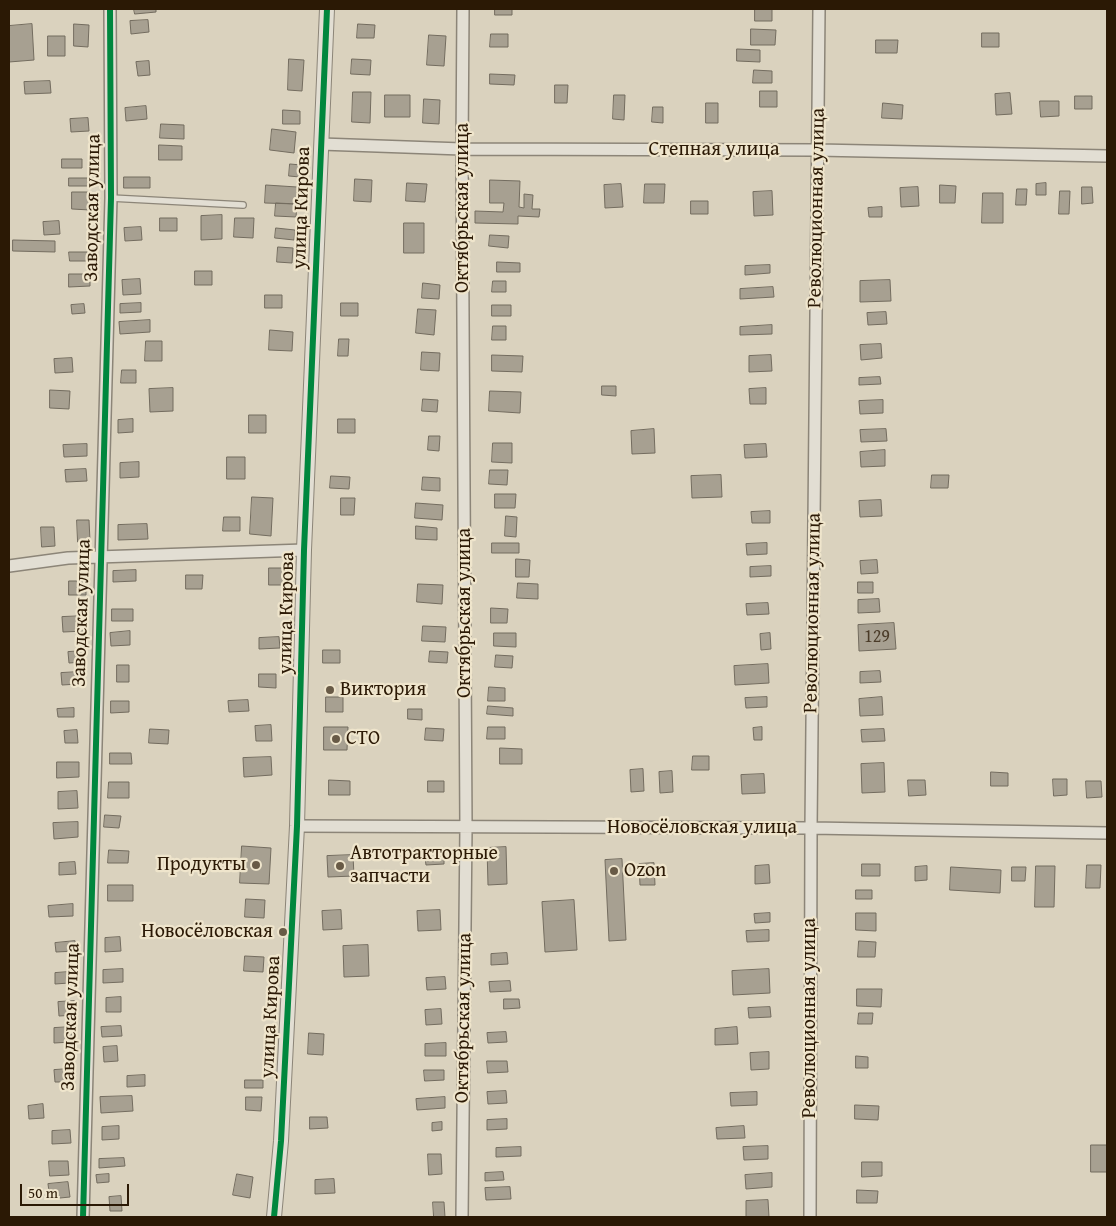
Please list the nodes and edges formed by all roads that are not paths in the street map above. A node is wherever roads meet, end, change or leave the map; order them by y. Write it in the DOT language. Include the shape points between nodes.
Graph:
graph roads {
  1 [pos="110,9"];
  2 [pos="327,9"];
  3 [pos="463,9"];
  4 [pos="819,9"];
  5 [pos="321,144"];
  6 [pos="462,149"];
  7 [pos="818,150"];
  8 [pos="1107,156"];
  9 [pos="111,198"];
  10 [pos="243,204"];
  11 [pos="304,550"];
  12 [pos="100,558"];
  13 [pos="9,566"];
  14 [pos="297,826"];
  15 [pos="466,827"];
  16 [pos="811,828"];
  17 [pos="1107,833"];
  18 [pos="82,1217"];
  19 [pos="274,1217"];
  20 [pos="462,1217"];
  21 [pos="810,1217"];
  1 -- 9 [label="street, Заводская улица"];
  2 -- 5 [label="street, улица Кирова"];
  3 -- 6 [label="street, Октябрьская улица"];
  4 -- 7 [label="street, Революционная улица"];
  5 -- 6 [label="street, Степная улица"];
  5 -- 11 [label="street, улица Кирова"];
  6 -- 7 [label="street, Степная улица"];
  6 -- 15 [label="street, Октябрьская улица"];
  7 -- 8 [label="street, Степная улица"];
  7 -- 16 [label="street, Революционная улица"];
  9 -- 10 [label="lane"];
  9 -- 12 [label="street, Заводская улица"];
  11 -- 12 [label="street"];
  11 -- 14 [label="street, улица Кирова"];
  12 -- 13 [label="street" via="68,558"];
  12 -- 18 [label="street, Заводская улица"];
  14 -- 15 [label="street, Новосёловская улица"];
  14 -- 19 [label="street, улица Кирова" via="281,1141"];
  15 -- 16 [label="street, Новосёловская улица"];
  15 -- 20 [label="street, Октябрьская улица"];
  16 -- 17 [label="street, Новосёловская улица"];
  16 -- 21 [label="street, Революционная улица"];
}
